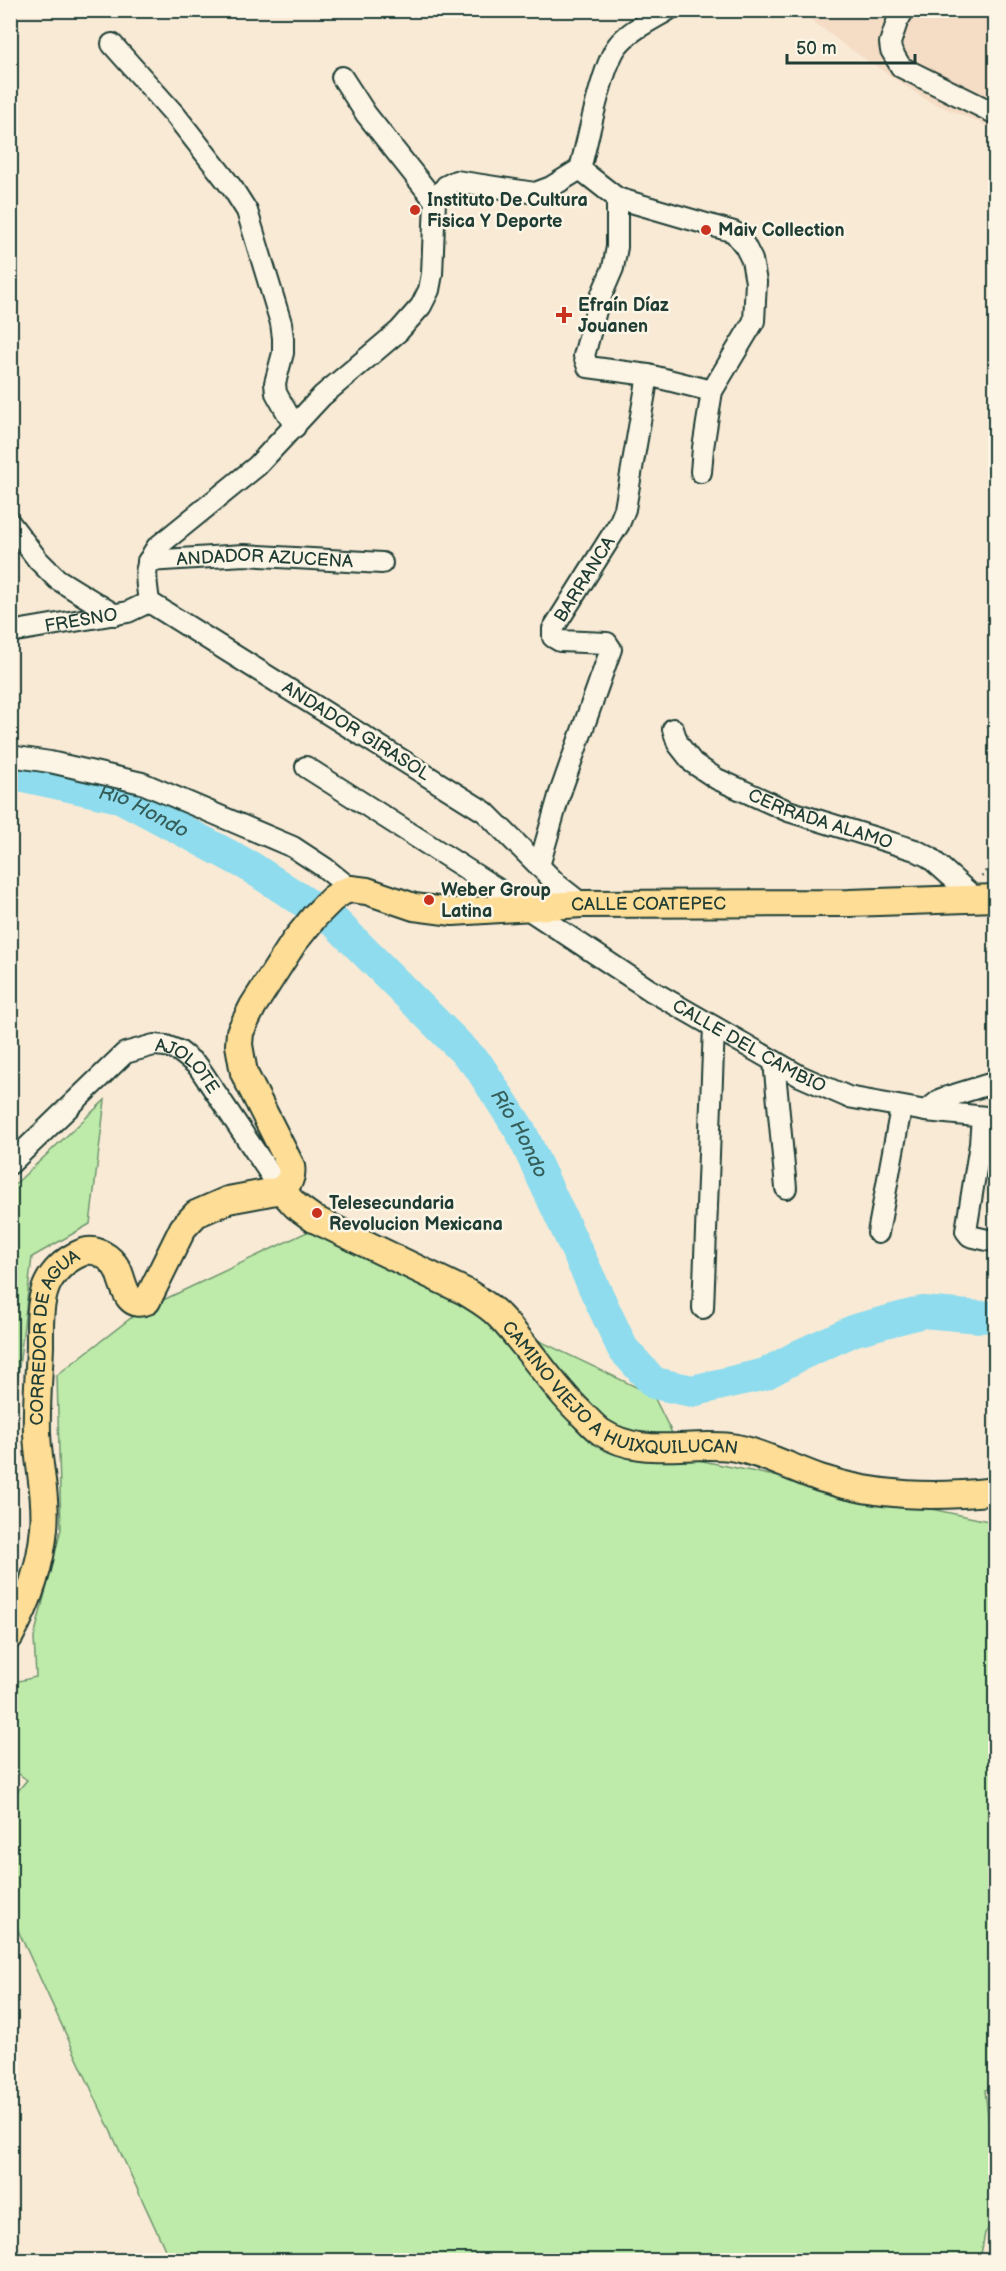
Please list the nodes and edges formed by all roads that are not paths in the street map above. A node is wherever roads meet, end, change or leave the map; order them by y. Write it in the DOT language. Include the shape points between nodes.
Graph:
graph roads {
  1 [pos="668,10"];
  2 [pos="904,10"];
  3 [pos="112,44"];
  4 [pos="342,77"];
  5 [pos="996,114"];
  6 [pos="580,169"];
  7 [pos="617,198"];
  8 [pos="435,201"];
  9 [pos="648,375"];
  10 [pos="712,391"];
  11 [pos="294,426"];
  12 [pos="701,472"];
  13 [pos="10,523"];
  14 [pos="148,561"];
  15 [pos="382,562"];
  16 [pos="149,602"];
  17 [pos="115,615"];
  18 [pos="10,632"];
  19 [pos="673,729"];
  20 [pos="10,756"];
  21 [pos="306,767"];
  22 [pos="539,866"];
  23 [pos="981,897"];
  24 [pos="333,901"];
  25 [pos="582,904"];
  26 [pos="527,909"];
  27 [pos="714,1027"];
  28 [pos="774,1061"];
  29 [pos="996,1082"];
  30 [pos="901,1108"];
  31 [pos="926,1111"];
  32 [pos="989,1118"];
  33 [pos="10,1164"];
  34 [pos="786,1188"];
  35 [pos="281,1190"];
  36 [pos="878,1233"];
  37 [pos="996,1242"];
  38 [pos="703,1308"];
  39 [pos="996,1491"];
  40 [pos="10,1636"];
  1 -- 6 [label="street" via="618,45 605,76"];
  2 -- 5 [label="street" via="890,43 901,67"];
  3 -- 11 [label="street" via="176,116 247,211 281,323 283,353 274,383 276,393"];
  4 -- 8 [label="street"];
  6 -- 7 [label="street"];
  6 -- 8 [label="street" via="536,193 456,181 446,186"];
  7 -- 9 [label="street" via="613,268 598,303 584,359 588,367"];
  7 -- 10 [label="street" via="734,232 752,260 756,282 754,321"];
  8 -- 11 [label="street" via="432,274 421,306 399,332 344,376"];
  9 -- 10 [label="street"];
  9 -- 22 [label="street, BARRANCA" via="625,509 553,629 553,637 560,641 607,643 611,649 559,796"];
  10 -- 12 [label="street"];
  11 -- 14 [label="street" via="258,466 157,547"];
  13 -- 17 [label="street" via="57,579"];
  14 -- 15 [label="street, ANDADOR AZUCENA" via="244,555"];
  14 -- 16 [label="street"];
  16 -- 17 [label="street, FRESNO"];
  16 -- 22 [label="street, ANDADOR GIRASOL" via="485,812"];
  17 -- 18 [label="street, FRESNO"];
  19 -- 23 [label="street, CERRADA ALAMO" via="678,744 693,763 717,779 788,811 915,850"];
  20 -- 24 [label="street, CALLE COATEPEC" via="142,783 293,847 325,868"];
  21 -- 26 [label="street, CALLE DEL CAMBIO"];
  22 -- 25 [label="street, ANDADOR GIRASOL"];
  23 -- 25 [label="main road, CALLE COATEPEC" via="849,903"];
  24 -- 26 [label="main road, CALLE COATEPEC" via="367,891 414,907 453,912"];
  24 -- 35 [label="main road" via="294,942 240,1032 244,1073 291,1166 290,1179"];
  25 -- 26 [label="main road, CALLE COATEPEC"];
  26 -- 27 [label="street, CALLE DEL CAMBIO"];
  27 -- 28 [label="street, CALLE DEL CAMBIO"];
  27 -- 38 [label="street"];
  28 -- 30 [label="street, CALLE DEL CAMBIO" via="848,1097"];
  28 -- 34 [label="street"];
  29 -- 31 [label="street" via="941,1099"];
  30 -- 31 [label="street, CALLE DEL CAMBIO"];
  30 -- 36 [label="street"];
  31 -- 32 [label="street, CALLE DEL CAMBIO"];
  32 -- 37 [label="street" via="980,1144 966,1231 970,1236"];
  33 -- 35 [label="street, AJOLOTE" via="125,1053 154,1045 166,1046 198,1066"];
  35 -- 39 [label="main road, CAMINO VIEJO A HUIXQUILUCAN" via="314,1219 466,1292 499,1315 561,1394 599,1431 618,1442 648,1448 731,1447 821,1478 911,1496"];
  35 -- 40 [label="main road, CORREDOR DE AGUA" via="228,1200 196,1214 183,1228 152,1294 141,1304 126,1294 117,1269 97,1251 84,1251 55,1271 45,1288 40,1317 37,1433 45,1503 42,1547 30,1592"];
}
